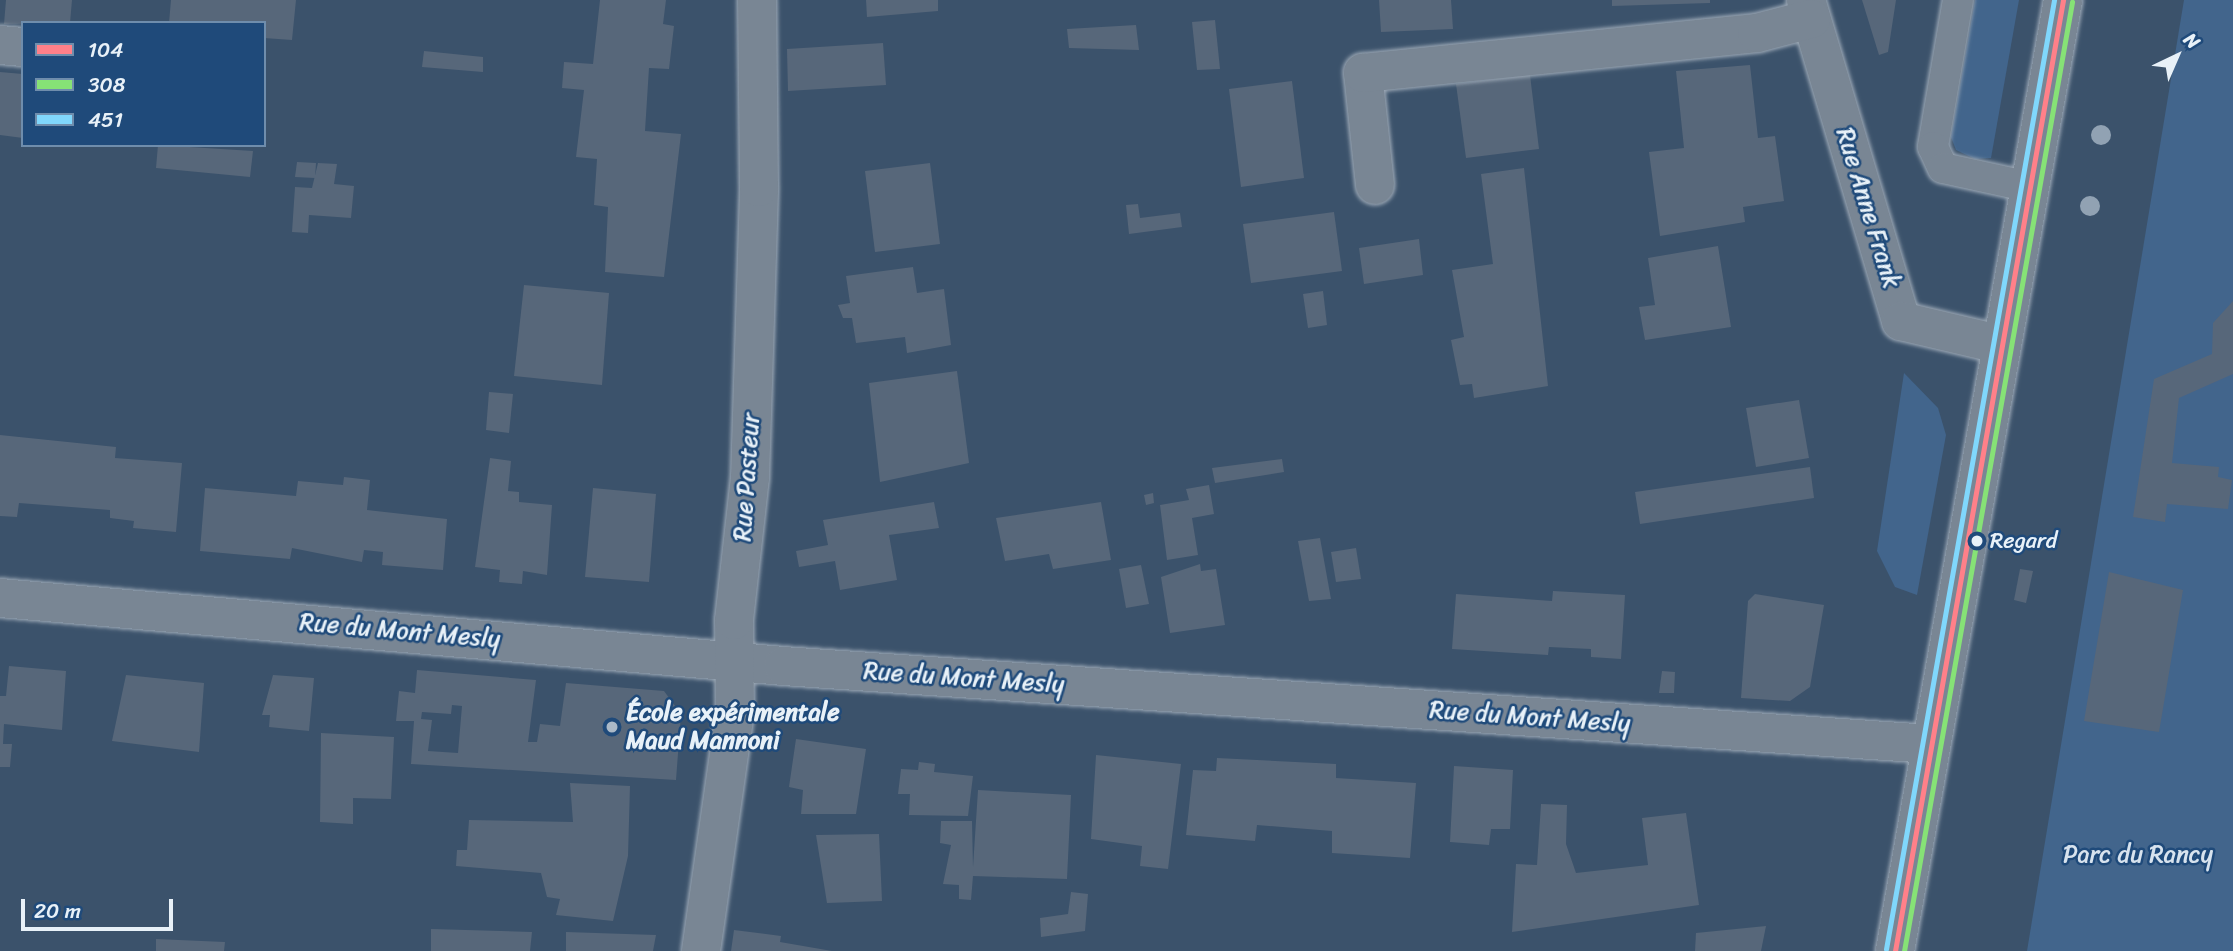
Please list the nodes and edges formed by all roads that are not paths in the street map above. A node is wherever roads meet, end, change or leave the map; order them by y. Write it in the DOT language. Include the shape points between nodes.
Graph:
graph roads {
  1 [pos="757,0"];
  2 [pos="1958,0"];
  3 [pos="2063,0"];
  4 [pos="1808,10"];
  5 [pos="0,45"];
  6 [pos="21,47"];
  7 [pos="1375,185"];
  8 [pos="2030,187"];
  9 [pos="1999,344"];
  10 [pos="0,598"];
  11 [pos="733,660"];
  12 [pos="1930,744"];
  13 [pos="701,951"];
  14 [pos="1895,951"];
  1 -- 11 [label="street, Rue Pasteur" via="760,187 750,464"];
  2 -- 8 [label="lane" via="1933,147 1943,168"];
  3 -- 8 [label="street"];
  4 -- 7 [label="street" via="1757,33 1363,73"];
  4 -- 9 [label="street, Rue Anne Frank" via="1902,321"];
  5 -- 6 [label="street"];
  8 -- 9 [label="street"];
  9 -- 12 [label="street"];
  10 -- 11 [label="street, Rue du Mont Mesly"];
  11 -- 12 [label="street, Rue du Mont Mesly"];
  11 -- 13 [label="street, Rue Pasteur" via="735,713"];
  12 -- 14 [label="street"];
}
